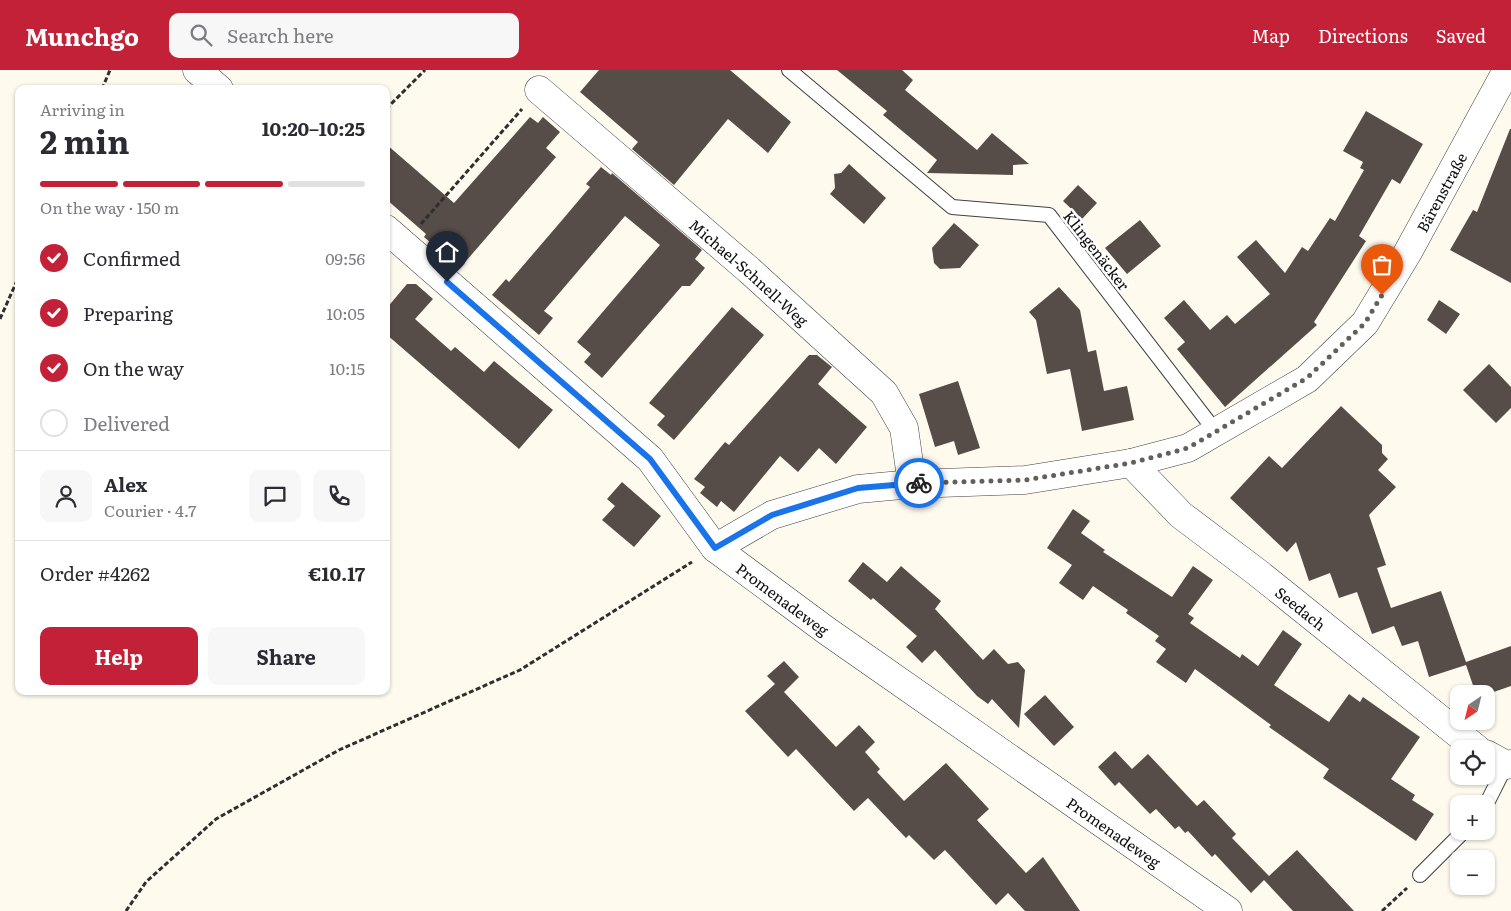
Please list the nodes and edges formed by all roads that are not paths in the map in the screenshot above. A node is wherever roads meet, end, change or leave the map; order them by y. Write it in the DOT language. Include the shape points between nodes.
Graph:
graph roads {
  1 [pos="197,70"];
  2 [pos="789,70"];
  3 [pos="1507,70"];
  4 [pos="214,85"];
  5 [pos="539,90"];
  6 [pos="395,237"];
  7 [pos="1216,432"];
  8 [pos="1131,463"];
  9 [pos="912,484"];
  10 [pos="715,548"];
  11 [pos="1465,740"];
  12 [pos="1501,761"];
  13 [pos="1489,795"];
  14 [pos="1455,840"];
  15 [pos="1420,875"];
  16 [pos="1228,911"];
  1 -- 4 [label="street"];
  2 -- 7 [label="lane, Klingenäcker" via="952,207 1049,215"];
  3 -- 7 [label="street, Bärenstraße" via="1408,252 1365,323 1307,378"];
  5 -- 9 [label="street, Michael-Schnell-Weg" via="749,270 884,393 904,428"];
  6 -- 10 [label="street, Promenadeweg" via="650,459"];
  7 -- 8 [label="street, Bärenstraße" via="1188,448"];
  8 -- 9 [label="street, Bärenstraße" via="1025,480"];
  8 -- 11 [label="street, Seedach" via="1181,515"];
  9 -- 10 [label="street, Bärenstraße" via="858,488 772,515"];
  10 -- 16 [label="street, Promenadeweg" via="827,631"];
  12 -- 13 [label="lane"];
  14 -- 15 [label="lane"];
}
